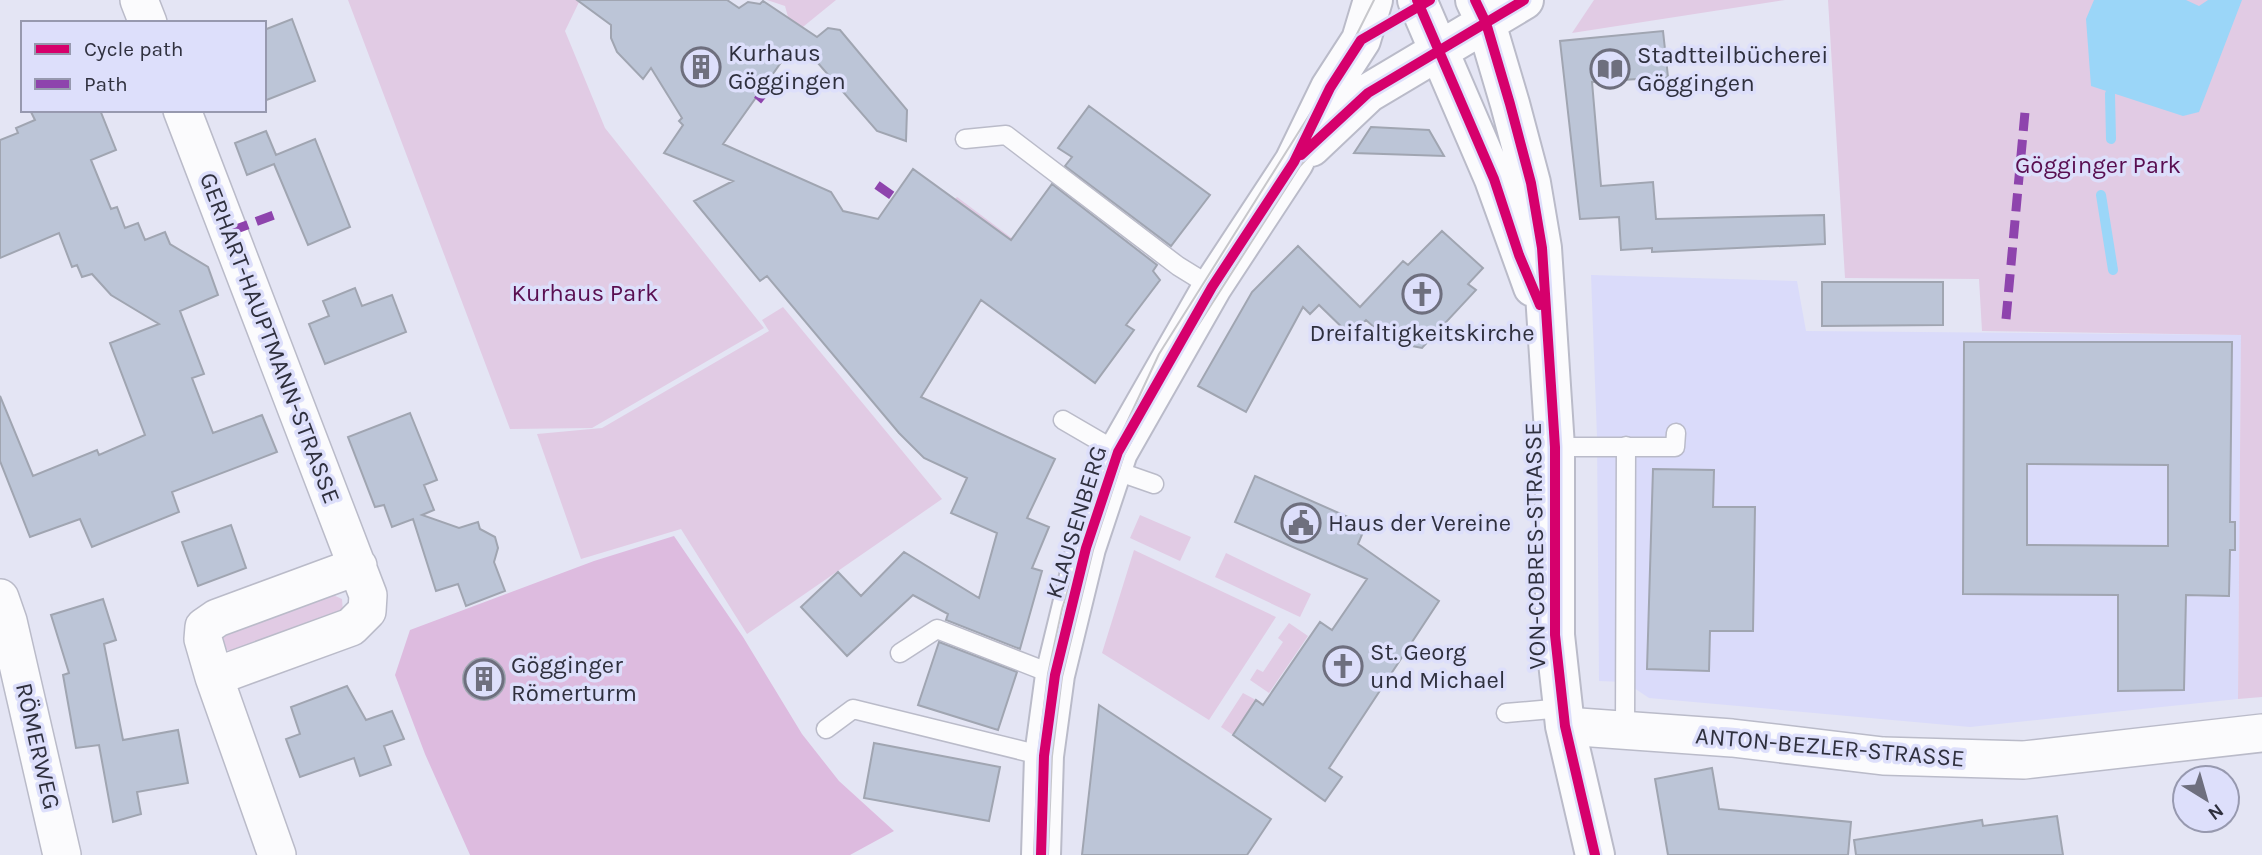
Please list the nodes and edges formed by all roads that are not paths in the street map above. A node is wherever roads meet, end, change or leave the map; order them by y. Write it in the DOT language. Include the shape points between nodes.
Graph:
graph roads {
  1 [pos="138,0"];
  2 [pos="1373,0"];
  3 [pos="1524,0"];
  4 [pos="1422,2"];
  5 [pos="1481,12"];
  6 [pos="147,21"];
  7 [pos="1361,40"];
  8 [pos="1440,48"];
  9 [pos="184,112"];
  10 [pos="965,139"];
  11 [pos="1294,162"];
  12 [pos="1212,287"];
  13 [pos="1545,316"];
  14 [pos="1063,420"];
  15 [pos="1676,433"];
  16 [pos="1555,446"];
  17 [pos="1626,446"];
  18 [pos="1114,460"];
  19 [pos="1154,484"];
  20 [pos="358,566"];
  21 [pos="0,598"];
  22 [pos="900,653"];
  23 [pos="1055,675"];
  24 [pos="214,677"];
  25 [pos="1506,713"];
  26 [pos="1564,717"];
  27 [pos="826,729"];
  28 [pos="1625,729"];
  29 [pos="2262,733"];
  30 [pos="1044,756"];
  31 [pos="62,855"];
  32 [pos="277,855"];
  33 [pos="1041,855"];
  34 [pos="1595,855"];
  1 -- 6 [label="street"];
  2 -- 7 [label="street, KLAUSENBERG"];
  3 -- 5 [label="street, KLAUSENBERG"];
  4 -- 7 [label="street, KLAUSENBERG"];
  4 -- 8 [label="street, VON-COBRES-STRASSE"];
  5 -- 8 [label="street, KLAUSENBERG"];
  5 -- 13 [label="street, VON-COBRES-STRASSE" via="1531,183 1542,248"];
  7 -- 11 [label="street, KLAUSENBERG" via="1330,88"];
  8 -- 11 [label="street, KLAUSENBERG" via="1368,93"];
  8 -- 13 [label="street, VON-COBRES-STRASSE"];
  9 -- 20 [label="street, GERHART-HAUPTMANN-STRASSE"];
  10 -- 12 [label="lane" via="1006,135"];
  11 -- 12 [label="street, KLAUSENBERG"];
  12 -- 18 [label="street, KLAUSENBERG"];
  13 -- 16 [label="street, VON-COBRES-STRASSE"];
  14 -- 18 [label="lane"];
  15 -- 17 [label="lane" via="1675,447"];
  16 -- 17 [label="lane"];
  16 -- 26 [label="street, VON-COBRES-STRASSE" via="1555,635"];
  17 -- 28 [label="lane"];
  18 -- 19 [label="lane"];
  18 -- 23 [label="street, KLAUSENBERG" via="1086,548"];
  20 -- 24 [label="street, GERHART-HAUPTMANN-STRASSE" via="368,594 367,611 351,627"];
  20 -- 24 [label="street" via="216,618 204,627"];
  21 -- 31 [label="street, RÖMERWEG"];
  22 -- 23 [label="lane" via="937,629"];
  23 -- 30 [label="street, KLAUSENBERG"];
  24 -- 32 [label="street"];
  25 -- 26 [label="lane"];
  26 -- 28 [label="street, ANTON-BEZLER-STRASSE"];
  26 -- 34 [label="street, VON-COBRES-STRASSE"];
  27 -- 30 [label="lane" via="853,709"];
  28 -- 29 [label="street, ANTON-BEZLER-STRASSE" via="1883,756 2024,760"];
  30 -- 33 [label="street, KLAUSENBERG"];
}
